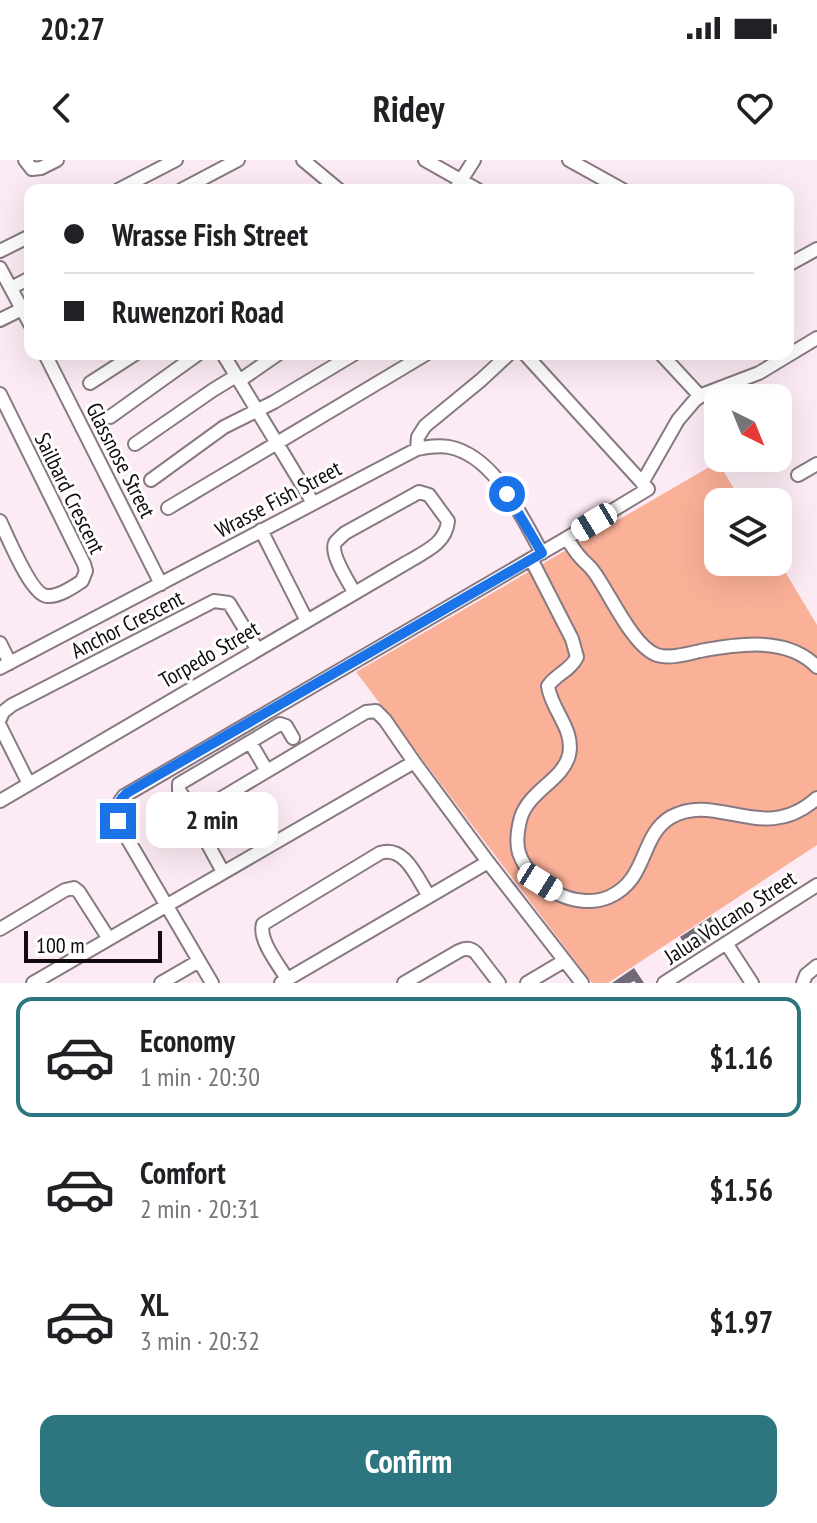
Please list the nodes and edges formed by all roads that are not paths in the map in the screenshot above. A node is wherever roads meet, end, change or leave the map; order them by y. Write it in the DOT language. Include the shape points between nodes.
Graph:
graph roads {
  1 [pos="25,160"];
  2 [pos="57,160"];
  3 [pos="176,160"];
  4 [pos="238,160"];
  5 [pos="303,160"];
  6 [pos="425,160"];
  7 [pos="474,160"];
  8 [pos="569,160"];
  9 [pos="315,166"];
  10 [pos="130,184"];
  11 [pos="192,184"];
  12 [pos="333,184"];
  13 [pos="457,184"];
  14 [pos="459,184"];
  15 [pos="612,184"];
  16 [pos="24,239"];
  17 [pos="817,249"];
  18 [pos="0,251"];
  19 [pos="794,262"];
  20 [pos="0,268"];
  21 [pos="24,281"];
  22 [pos="11,288"];
  23 [pos="22,309"];
  24 [pos="24,313"];
  25 [pos="0,320"];
  26 [pos="817,338"];
  27 [pos="794,352"];
  28 [pos="48,360"];
  29 [pos="126,360"];
  30 [pos="190,360"];
  31 [pos="227,360"];
  32 [pos="268,360"];
  33 [pos="344,360"];
  34 [pos="403,360"];
  35 [pos="503,360"];
  36 [pos="530,360"];
  37 [pos="667,360"];
  38 [pos="781,360"];
  39 [pos="238,379"];
  40 [pos="90,383"];
  41 [pos="0,394"];
  42 [pos="700,396"];
  43 [pos="257,410"];
  44 [pos="110,417"];
  45 [pos="276,442"];
  46 [pos="135,444"];
  47 [pos="417,449"];
  48 [pos="817,464"];
  49 [pos="798,475"];
  50 [pos="151,480"];
  51 [pos="645,486"];
  52 [pos="313,503"];
  53 [pos="168,508"];
  54 [pos="0,521"];
  55 [pos="261,530"];
  56 [pos="567,538"];
  57 [pos="537,556"];
  58 [pos="161,584"];
  59 [pos="354,592"];
  60 [pos="307,621"];
  61 [pos="0,643"];
  62 [pos="257,649"];
  63 [pos="5,665"];
  64 [pos="817,667"];
  65 [pos="0,719"];
  66 [pos="0,726"];
  67 [pos="293,738"];
  68 [pos="250,742"];
  69 [pos="414,762"];
  70 [pos="267,771"];
  71 [pos="29,784"];
  72 [pos="817,798"];
  73 [pos="0,801"];
  74 [pos="197,818"];
  75 [pos="488,862"];
  76 [pos="223,872"];
  77 [pos="817,885"];
  78 [pos="429,896"];
  79 [pos="166,905"];
  80 [pos="0,929"];
  81 [pos="109,939"];
  82 [pos="726,943"];
  83 [pos="199,961"];
  84 [pos="564,961"];
  85 [pos="817,966"];
  86 [pos="54,971"];
  87 [pos="284,981"];
  88 [pos="33,983"];
  89 [pos="62,983"];
  90 [pos="161,983"];
  91 [pos="212,983"];
  92 [pos="404,983"];
  93 [pos="499,983"];
  94 [pos="527,983"];
  95 [pos="582,983"];
  96 [pos="664,983"];
  97 [pos="752,983"];
  98 [pos="803,983"];
  1 -- 2 [label="street" via="37,170"];
  3 -- 10 [label="street"];
  4 -- 11 [label="street"];
  5 -- 9 [label="street"];
  6 -- 13 [label="street"];
  7 -- 14 [label="street"];
  8 -- 15 [label="street"];
  9 -- 12 [label="street"];
  16 -- 18 [label="street"];
  17 -- 19 [label="street"];
  20 -- 22 [label="street"];
  21 -- 22 [label="street"];
  22 -- 23 [label="street"];
  23 -- 24 [label="street"];
  23 -- 25 [label="street"];
  26 -- 27 [label="street"];
  28 -- 58 [label="street, Glassnose Street"];
  29 -- 40 [label="street"];
  30 -- 44 [label="street"];
  31 -- 39 [label="street"];
  32 -- 39 [label="street"];
  33 -- 43 [label="street"];
  34 -- 45 [label="street"];
  35 -- 47 [label="street" via="425,426"];
  36 -- 51 [label="street"];
  37 -- 42 [label="street"];
  38 -- 42 [label="street"];
  39 -- 43 [label="street"];
  39 -- 46 [label="street" via="213,390"];
  41 -- 54 [label="street, Sailbard Crescent" via="84,564 82,581 59,594 41,594 30,583"];
  42 -- 51 [label="street" via="678,420"];
  43 -- 45 [label="street"];
  43 -- 50 [label="street"];
  45 -- 52 [label="street"];
  45 -- 53 [label="street"];
  47 -- 52 [label="street, Wrasse Fish Street"];
  47 -- 57 [label="street, Wrasse Fish Street" via="450,447 479,461 507,494"];
  48 -- 49 [label="street"];
  51 -- 56 [label="street"];
  52 -- 55 [label="street, Wrasse Fish Street"];
  55 -- 58 [label="street, Wrasse Fish Street"];
  55 -- 60 [label="street"];
  56 -- 57 [label="street"];
  56 -- 64 [label="street" via="634,636 657,655 767,645 797,651"];
  57 -- 72 [label="street, Wrasse Fish Street" via="577,657 548,686 568,733 569,755 527,804 518,830 519,854 540,882 573,900 608,897 632,880 653,836 681,812 770,819 797,813"];
  57 -- 79 [label="street" via="124,796 117,807 118,821"];
  58 -- 63 [label="street, Wrasse Fish Street"];
  59 -- 59 [label="street, Torpedo Street" via="445,536 448,521 424,492 345,533 334,544"];
  59 -- 60 [label="street, Torpedo Street"];
  60 -- 62 [label="street, Torpedo Street"];
  61 -- 63 [label="street"];
  62 -- 65 [label="street, Anchor Crescent" via="229,603 214,601 12,705"];
  62 -- 71 [label="street, Torpedo Street"];
  66 -- 71 [label="street"];
  67 -- 68 [label="street" via="280,724"];
  68 -- 70 [label="street"];
  68 -- 74 [label="street" via="179,784"];
  69 -- 70 [label="street" via="376,711"];
  69 -- 75 [label="street"];
  69 -- 76 [label="street"];
  70 -- 74 [label="street" via="204,808"];
  71 -- 73 [label="street, Torpedo Street"];
  74 -- 76 [label="street"];
  75 -- 78 [label="street"];
  75 -- 84 [label="street"];
  76 -- 79 [label="street"];
  77 -- 82 [label="street, Jalua Volcano Street"];
  78 -- 87 [label="street"];
  78 -- 87 [label="street" via="401,855 380,853 263,924 263,938"];
  79 -- 81 [label="street"];
  79 -- 83 [label="street"];
  80 -- 81 [label="street" via="74,888"];
  81 -- 86 [label="street"];
  82 -- 96 [label="street, Jalua Volcano Street"];
  82 -- 97 [label="street"];
  83 -- 90 [label="street"];
  83 -- 91 [label="street"];
  84 -- 94 [label="street"];
  84 -- 95 [label="street"];
  85 -- 98 [label="street"];
  86 -- 88 [label="street"];
  86 -- 89 [label="street"];
  92 -- 93 [label="street" via="466,949 476,953"];
}
